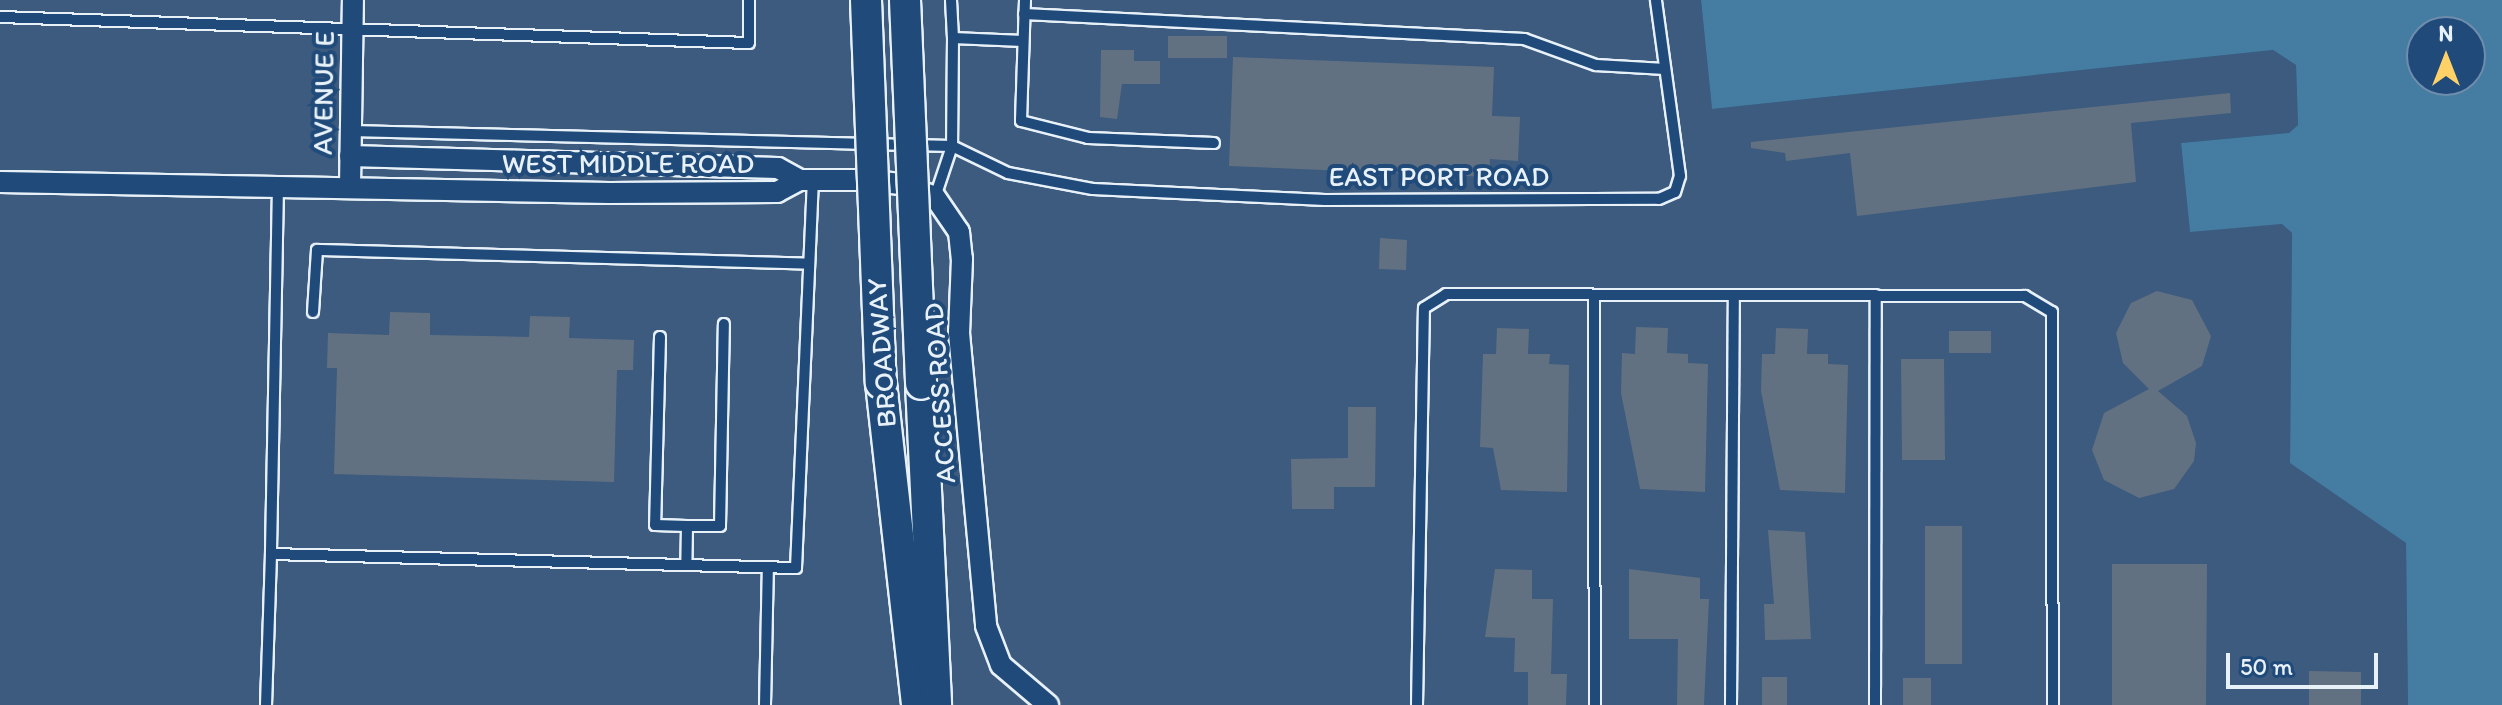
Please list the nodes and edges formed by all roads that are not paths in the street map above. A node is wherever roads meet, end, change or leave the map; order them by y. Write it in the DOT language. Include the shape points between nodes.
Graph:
graph roads {
  1 [pos="353,0"];
  2 [pos="749,0"];
  3 [pos="866,0"];
  4 [pos="905,0"];
  5 [pos="951,0"];
  6 [pos="1025,0"];
  7 [pos="1656,0"];
  8 [pos="1024,14"];
  9 [pos="0,17"];
  10 [pos="353,26"];
  11 [pos="953,38"];
  12 [pos="1023,41"];
  13 [pos="1665,69"];
  14 [pos="351,131"];
  15 [pos="1214,143"];
  16 [pos="952,146"];
  17 [pos="350,156"];
  18 [pos="806,180"];
  19 [pos="0,182"];
  20 [pos="278,186"];
  21 [pos="350,187"];
  22 [pos="935,197"];
  23 [pos="807,264"];
  24 [pos="1594,295"];
  25 [pos="1734,295"];
  26 [pos="1876,295"];
  27 [pos="313,312"];
  28 [pos="724,324"];
  29 [pos="660,337"];
  30 [pos="687,526"];
  31 [pos="271,554"];
  32 [pos="686,565"];
  33 [pos="768,567"];
  34 [pos="266,705"];
  35 [pos="765,705"];
  36 [pos="917,705"];
  37 [pos="936,705"];
  38 [pos="1048,705"];
  39 [pos="1417,705"];
  40 [pos="1595,705"];
  41 [pos="1731,705"];
  42 [pos="1875,705"];
  43 [pos="2053,705"];
  1 -- 10 [label="street, AVENUE E"];
  2 -- 10 [label="lane" via="749,43"];
  3 -- 36 [label="main road, BROADWAY, bridge" via="881,383"];
  4 -- 37 [label="main road, BROADWAY, bridge"];
  5 -- 11 [label="lane"];
  6 -- 8 [label="lane"];
  7 -- 13 [label="lane, EAST PORT ROAD"];
  8 -- 12 [label="lane"];
  8 -- 13 [label="lane" via="1524,39 1596,65"];
  9 -- 10 [label="lane"];
  10 -- 14 [label="street, AVENUE E"];
  11 -- 12 [label="lane"];
  11 -- 16 [label="lane"];
  12 -- 15 [label="lane" via="1021,121 1088,138"];
  13 -- 16 [label="lane, EAST PORT ROAD" via="1680,176 1675,192 1659,199 1325,200 1093,189 1008,173"];
  14 -- 16 [label="lane"];
  14 -- 17 [label="street, AVENUE E"];
  16 -- 22 [label="lane"];
  17 -- 18 [label="street, WEST MIDDLE ROAD" via="778,168"];
  17 -- 21 [label="street, AVENUE E"];
  18 -- 21 [label="street, WEST MIDDLE ROAD" via="777,192"];
  18 -- 22 [label="street" via="901,184"];
  18 -- 23 [label="lane"];
  19 -- 20 [label="street, WEST MIDDLE ROAD"];
  20 -- 21 [label="street, WEST MIDDLE ROAD"];
  20 -- 31 [label="lane"];
  22 -- 38 [label="street, ACCESS ROAD" via="959,232 959,333 986,626 1001,665"];
  23 -- 27 [label="lane" via="317,250"];
  23 -- 33 [label="lane" via="796,568"];
  24 -- 25 [label="lane"];
  24 -- 39 [label="lane" via="1446,294 1424,308"];
  24 -- 40 [label="lane"];
  25 -- 26 [label="lane"];
  25 -- 41 [label="lane"];
  26 -- 42 [label="lane"];
  26 -- 43 [label="lane" via="2025,296 2052,312"];
  28 -- 30 [label="lane" via="720,526"];
  29 -- 30 [label="lane" via="655,525"];
  30 -- 32 [label="lane"];
  31 -- 32 [label="lane"];
  31 -- 34 [label="lane"];
  32 -- 33 [label="lane"];
  33 -- 35 [label="lane"];
}
